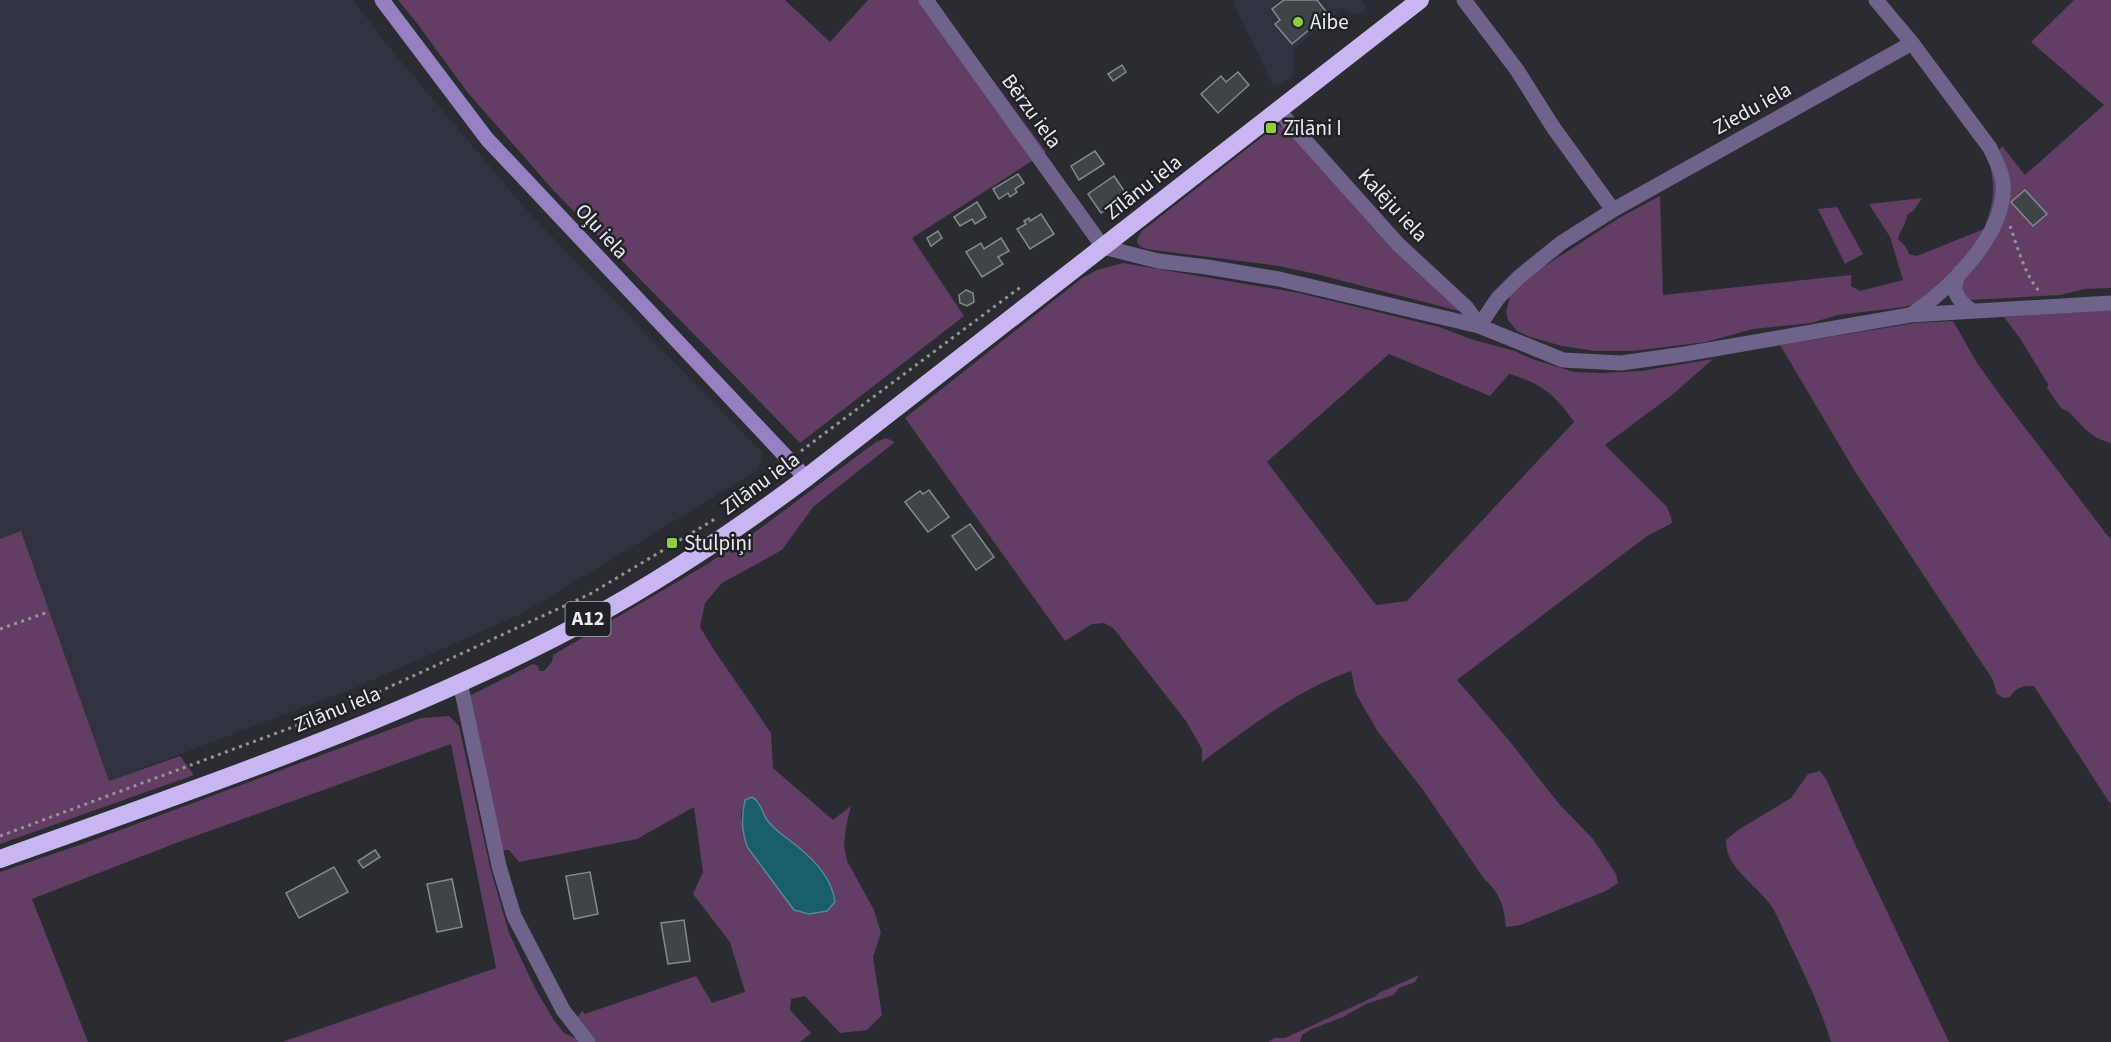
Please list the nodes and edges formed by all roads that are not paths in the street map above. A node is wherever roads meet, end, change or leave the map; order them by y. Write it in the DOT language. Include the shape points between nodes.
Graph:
graph roads {
  1 [pos="382,0"];
  2 [pos="926,0"];
  3 [pos="1420,0"];
  4 [pos="1464,0"];
  5 [pos="1876,0"];
  6 [pos="1911,43"];
  7 [pos="1278,110"];
  8 [pos="1613,210"];
  9 [pos="1103,247"];
  10 [pos="1960,272"];
  11 [pos="2111,303"];
  12 [pos="1971,310"];
  13 [pos="1910,315"];
  14 [pos="1479,326"];
  15 [pos="806,478"];
  16 [pos="460,682"];
  17 [pos="0,859"];
  18 [pos="588,1042"];
  1 -- 15 [label="street, Oļu iela" via="488,139"];
  2 -- 9 [label="street, Bērzu iela"];
  3 -- 7 [label="highway, Zīlānu iela / A12"];
  4 -- 8 [label="street" via="1517,69"];
  5 -- 6 [label="street"];
  6 -- 8 [label="street, Ziedu iela"];
  6 -- 10 [label="street" via="1990,148 2001,174 2002,196 1994,227"];
  7 -- 9 [label="highway, Zīlānu iela / A12"];
  7 -- 14 [label="street, Kalēju iela" via="1398,244 1467,308"];
  8 -- 14 [label="street, Ziedu iela" via="1561,243 1519,277"];
  9 -- 14 [label="street" via="1158,261 1279,279"];
  9 -- 15 [label="highway, Zīlānu iela / A12"];
  10 -- 12 [label="street" via="1955,281 1956,293"];
  10 -- 13 [label="street" via="1932,301"];
  11 -- 12 [label="street"];
  12 -- 13 [label="street"];
  13 -- 14 [label="street" via="1621,363 1563,360"];
  15 -- 16 [label="highway, Zīlānu iela / A12" via="704,550 617,603"];
  16 -- 17 [label="highway, Zīlānu iela / A12" via="368,723"];
  16 -- 18 [label="street" via="499,866 514,916 563,1010"];
}
